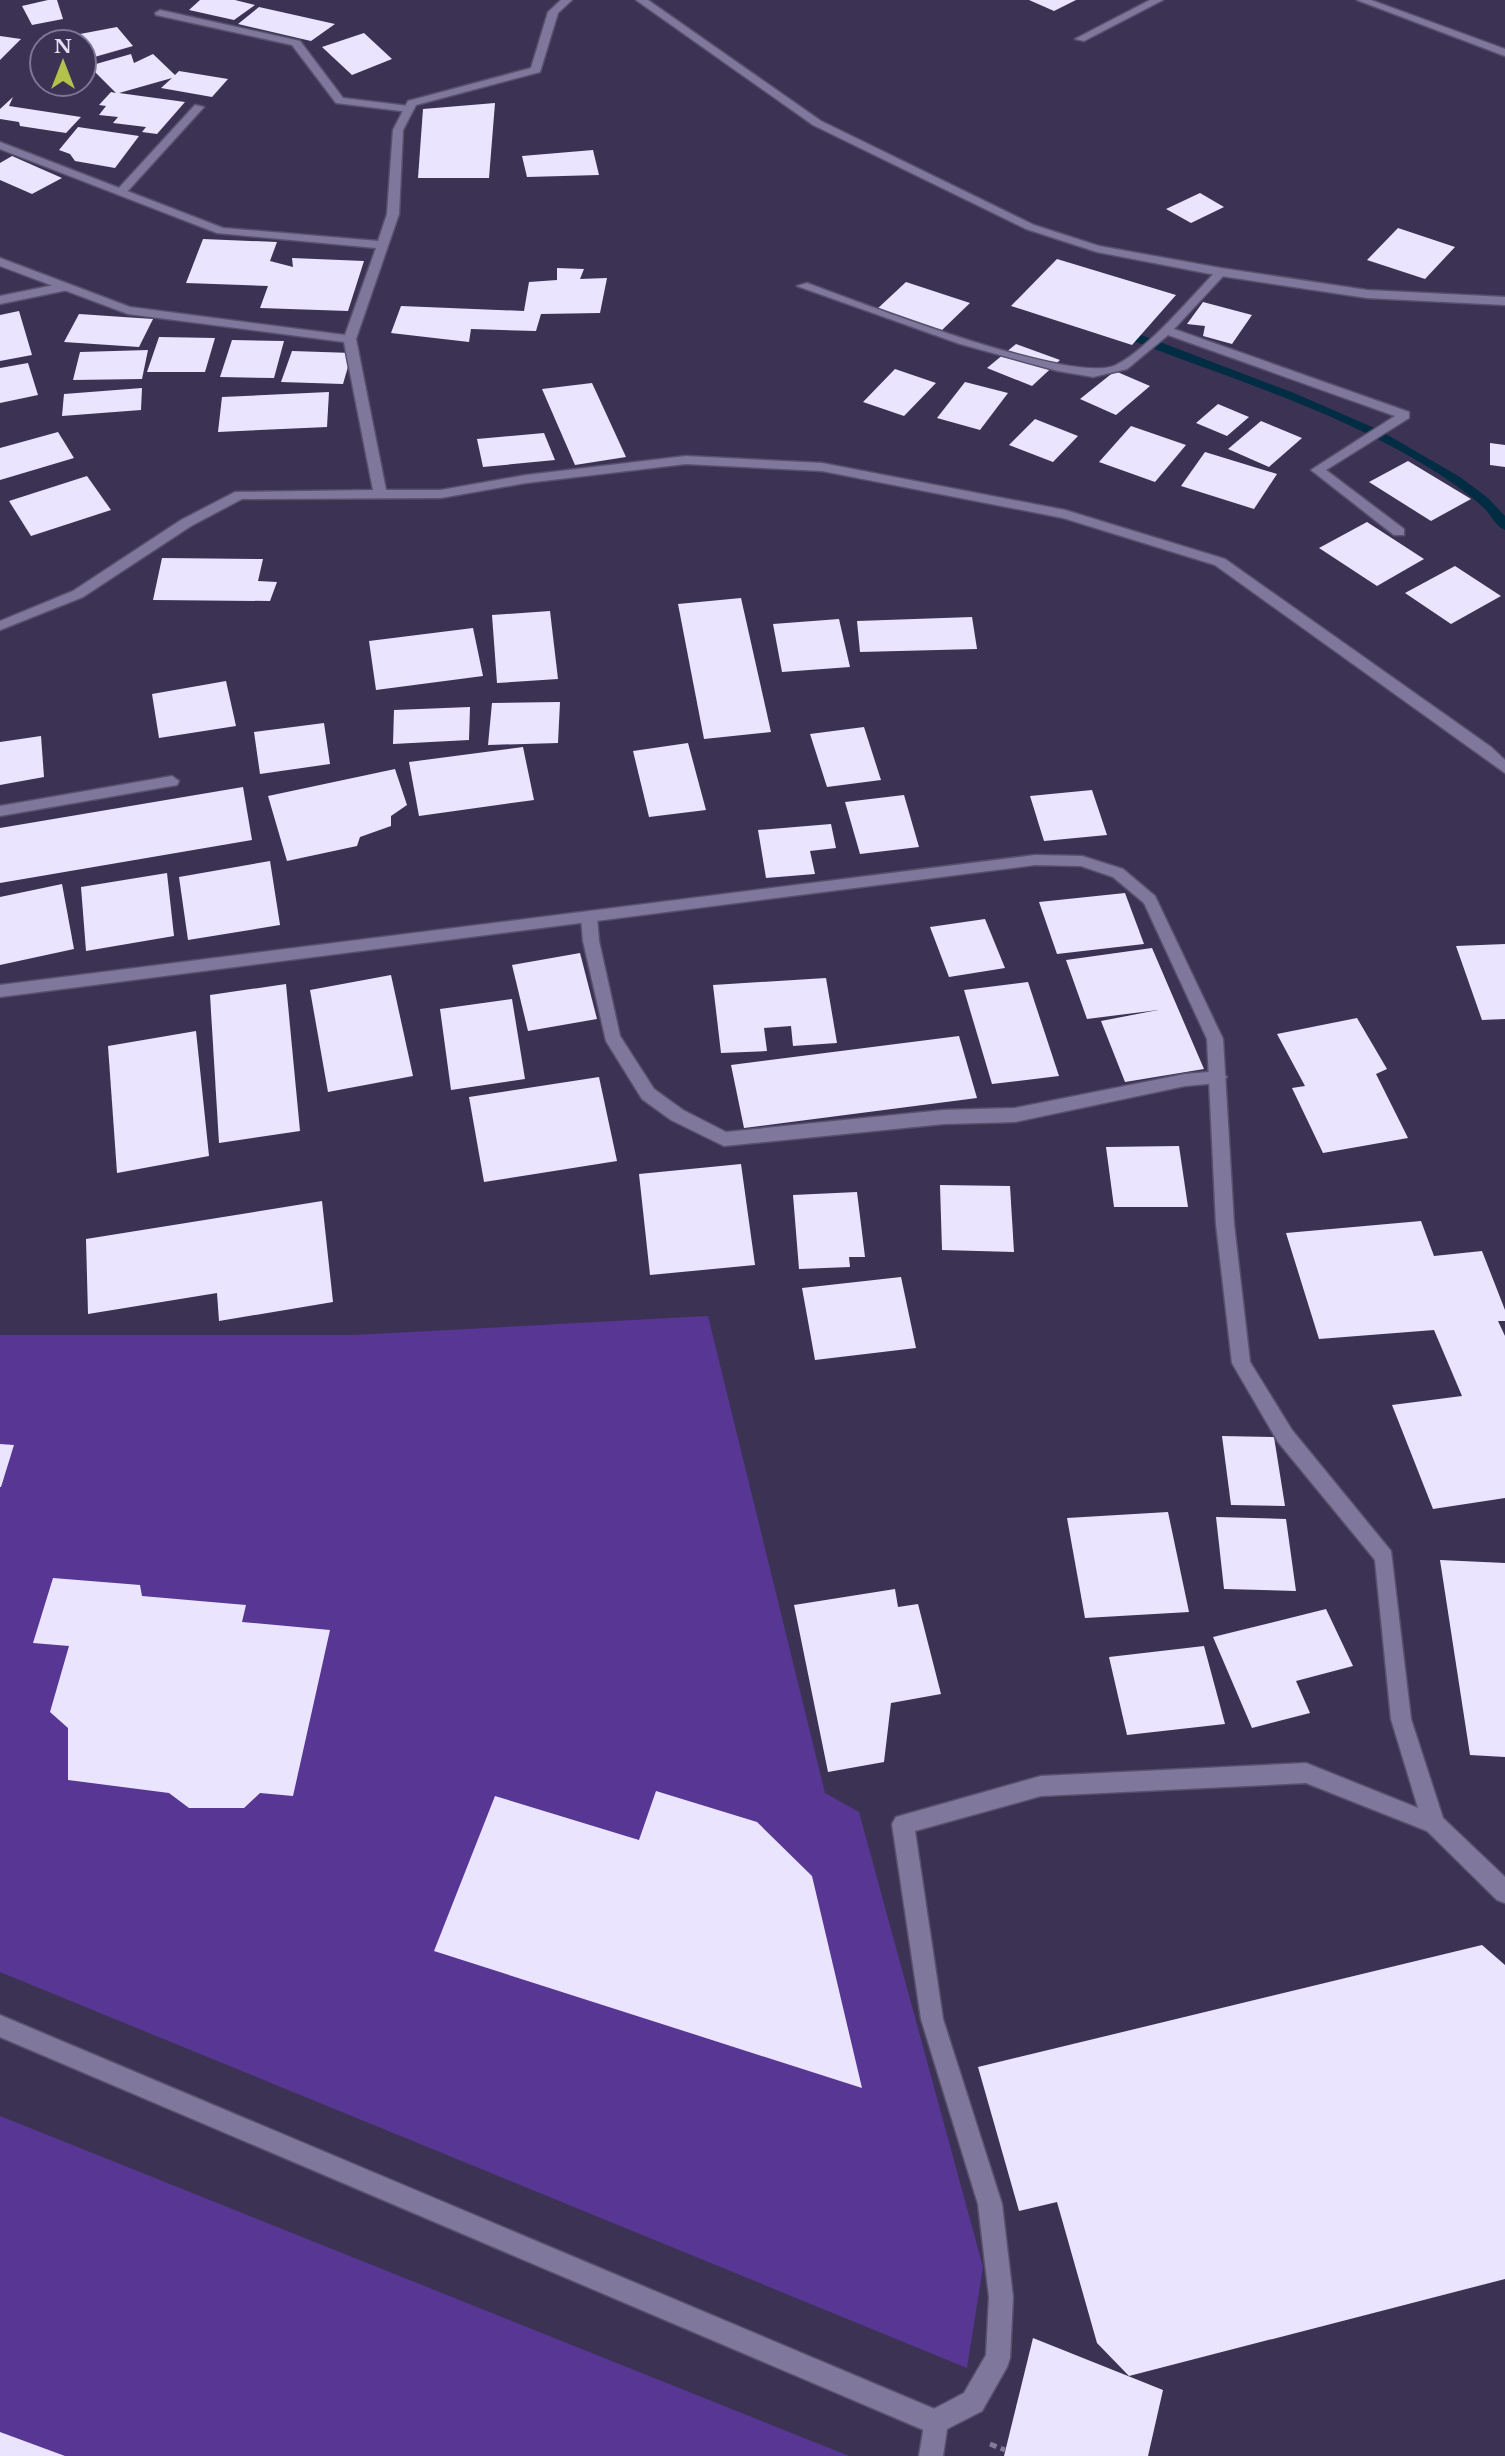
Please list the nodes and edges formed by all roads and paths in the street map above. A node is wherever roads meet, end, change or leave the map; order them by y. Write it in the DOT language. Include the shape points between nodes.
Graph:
graph roads {
  1 [pos="567,0"];
  2 [pos="641,0"];
  3 [pos="1158,0"];
  4 [pos="1362,0"];
  5 [pos="160,13"];
  6 [pos="1080,38"];
  7 [pos="1505,53"];
  8 [pos="199,107"];
  9 [pos="409,109"];
  10 [pos="0,145"];
  11 [pos="121,192"];
  12 [pos="382,244"];
  13 [pos="0,262"];
  14 [pos="1221,272"];
  15 [pos="803,286"];
  16 [pos="64,287"];
  17 [pos="0,300"];
  18 [pos="1505,301"];
  19 [pos="1165,331"];
  20 [pos="350,339"];
  21 [pos="380,495"];
  22 [pos="1399,532"];
  23 [pos="0,626"];
  24 [pos="1505,768"];
  25 [pos="172,781"];
  26 [pos="0,811"];
  27 [pos="589,917"];
  28 [pos="0,991"];
  29 [pos="1219,1077"];
  30 [pos="1434,1824"];
  31 [pos="1505,1892"];
  32 [pos="0,2026"];
  33 [pos="936,2422"];
  34 [pos="931,2456"];
  1 -- 9 [label="street" via="553,12 536,70 412,103"];
  2 -- 14 [label="street" via="817,123 1030,227 1097,249"];
  3 -- 6 [label="street"];
  4 -- 7 [label="street"];
  5 -- 9 [label="street" via="296,43 340,101"];
  8 -- 11 [label="street"];
  9 -- 12 [label="street" via="398,130 394,214"];
  10 -- 11 [label="street"];
  11 -- 12 [label="street" via="221,231"];
  12 -- 20 [label="street"];
  13 -- 16 [label="street"];
  14 -- 18 [label="street" via="1367,294"];
  14 -- 19 [label="street"];
  15 -- 19 [label="street" via="1022,359 1084,373 1115,371"];
  16 -- 17 [label="street"];
  16 -- 20 [label="street" via="128,310"];
  19 -- 22 [label="street" via="1405,415 1317,470"];
  20 -- 21 [label="street"];
  21 -- 23 [label="street" via="240,495 186,523 78,594"];
  21 -- 24 [label="street" via="441,494 686,460 822,467 1065,514 1220,562"];
  25 -- 26 [label="street"];
  27 -- 28 [label="street"];
  27 -- 29 [label="street" via="1035,860 1082,861 1118,873 1150,900 1215,1039"];
  27 -- 29 [label="street" via="612,1037 648,1094 724,1139 944,1117 1015,1115"];
  29 -- 30 [label="street" via="1226,1224 1241,1363 1285,1436 1384,1557 1401,1718"];
  30 -- 31 [label="street"];
  30 -- 33 [label="street" via="1306,1773 1041,1786 903,1824 932,2019 990,2204 1001,2297 998,2358 973,2402"];
  32 -- 33 [label="street"];
  33 -- 34 [label="street"];
}
